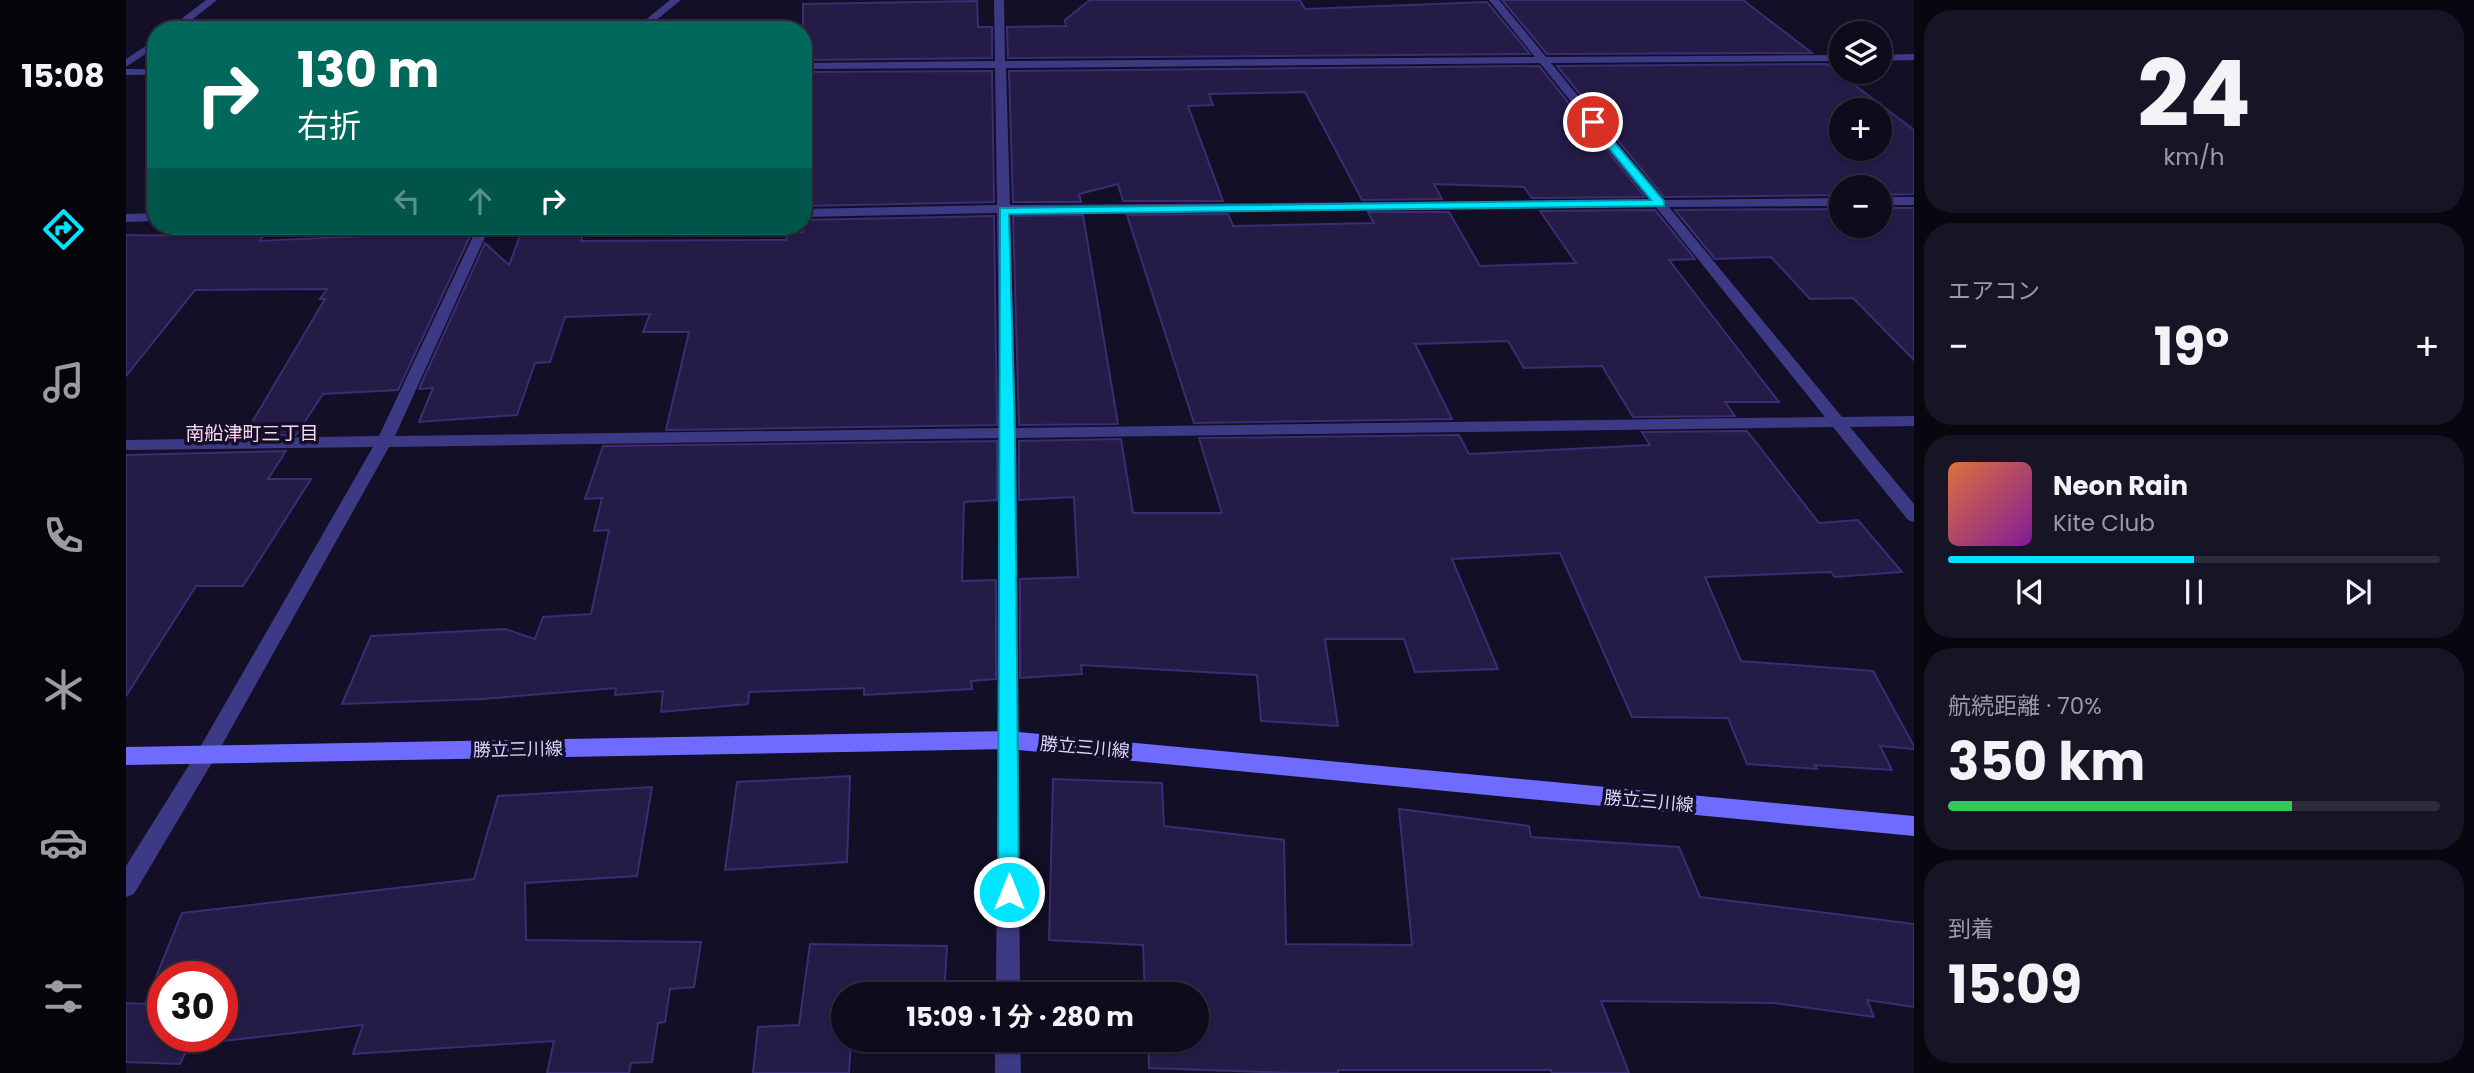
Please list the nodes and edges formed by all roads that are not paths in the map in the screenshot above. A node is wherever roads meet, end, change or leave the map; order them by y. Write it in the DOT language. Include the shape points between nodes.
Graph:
graph roads {
  1 [pos="212,0"];
  2 [pos="676,0"];
  3 [pos="999,0"];
  4 [pos="1494,0"];
  5 [pos="184,21"];
  6 [pos="649,21"];
  7 [pos="147,49"];
  8 [pos="1914,57"];
  9 [pos="1829,58"];
  10 [pos="1892,58"];
  11 [pos="1543,60"];
  12 [pos="126,64"];
  13 [pos="1001,65"];
  14 [pos="812,66"];
  15 [pos="126,72"];
  16 [pos="147,72"];
  17 [pos="1892,201"];
  18 [pos="1914,201"];
  19 [pos="1829,202"];
  20 [pos="1660,204"];
  21 [pos="1004,210"];
  22 [pos="812,213"];
  23 [pos="147,217"];
  24 [pos="126,218"];
  25 [pos="480,235"];
  26 [pos="1914,421"];
  27 [pos="1838,423"];
  28 [pos="1008,434"];
  29 [pos="384,442"];
  30 [pos="126,445"];
  31 [pos="1914,516"];
  32 [pos="1009,740"];
  33 [pos="206,755"];
  34 [pos="126,756"];
  35 [pos="1914,826"];
  36 [pos="126,887"];
  37 [pos="1008,982"];
  38 [pos="1008,1052"];
  39 [pos="1008,1073"];
  1 -- 5 [label="street"];
  2 -- 6 [label="street"];
  3 -- 13 [label="street"];
  4 -- 11 [label="street"];
  7 -- 12 [label="street"];
  8 -- 10 [label="street"];
  9 -- 11 [label="street"];
  11 -- 13 [label="street"];
  11 -- 20 [label="street"];
  13 -- 14 [label="street"];
  13 -- 21 [label="street"];
  15 -- 16 [label="street"];
  17 -- 18 [label="street"];
  19 -- 20 [label="street"];
  20 -- 21 [label="street"];
  20 -- 27 [label="street"];
  21 -- 22 [label="street"];
  21 -- 28 [label="street"];
  23 -- 24 [label="street"];
  25 -- 29 [label="street"];
  26 -- 27 [label="street"];
  27 -- 28 [label="street"];
  27 -- 31 [label="street"];
  28 -- 29 [label="street"];
  28 -- 32 [label="street"];
  29 -- 30 [label="street"];
  29 -- 33 [label="street"];
  32 -- 33 [label="main road, 勝立三川線"];
  32 -- 35 [label="main road, 勝立三川線"];
  32 -- 37 [label="street"];
  33 -- 34 [label="main road, 勝立三川線"];
  33 -- 36 [label="street"];
  38 -- 39 [label="street"];
}
